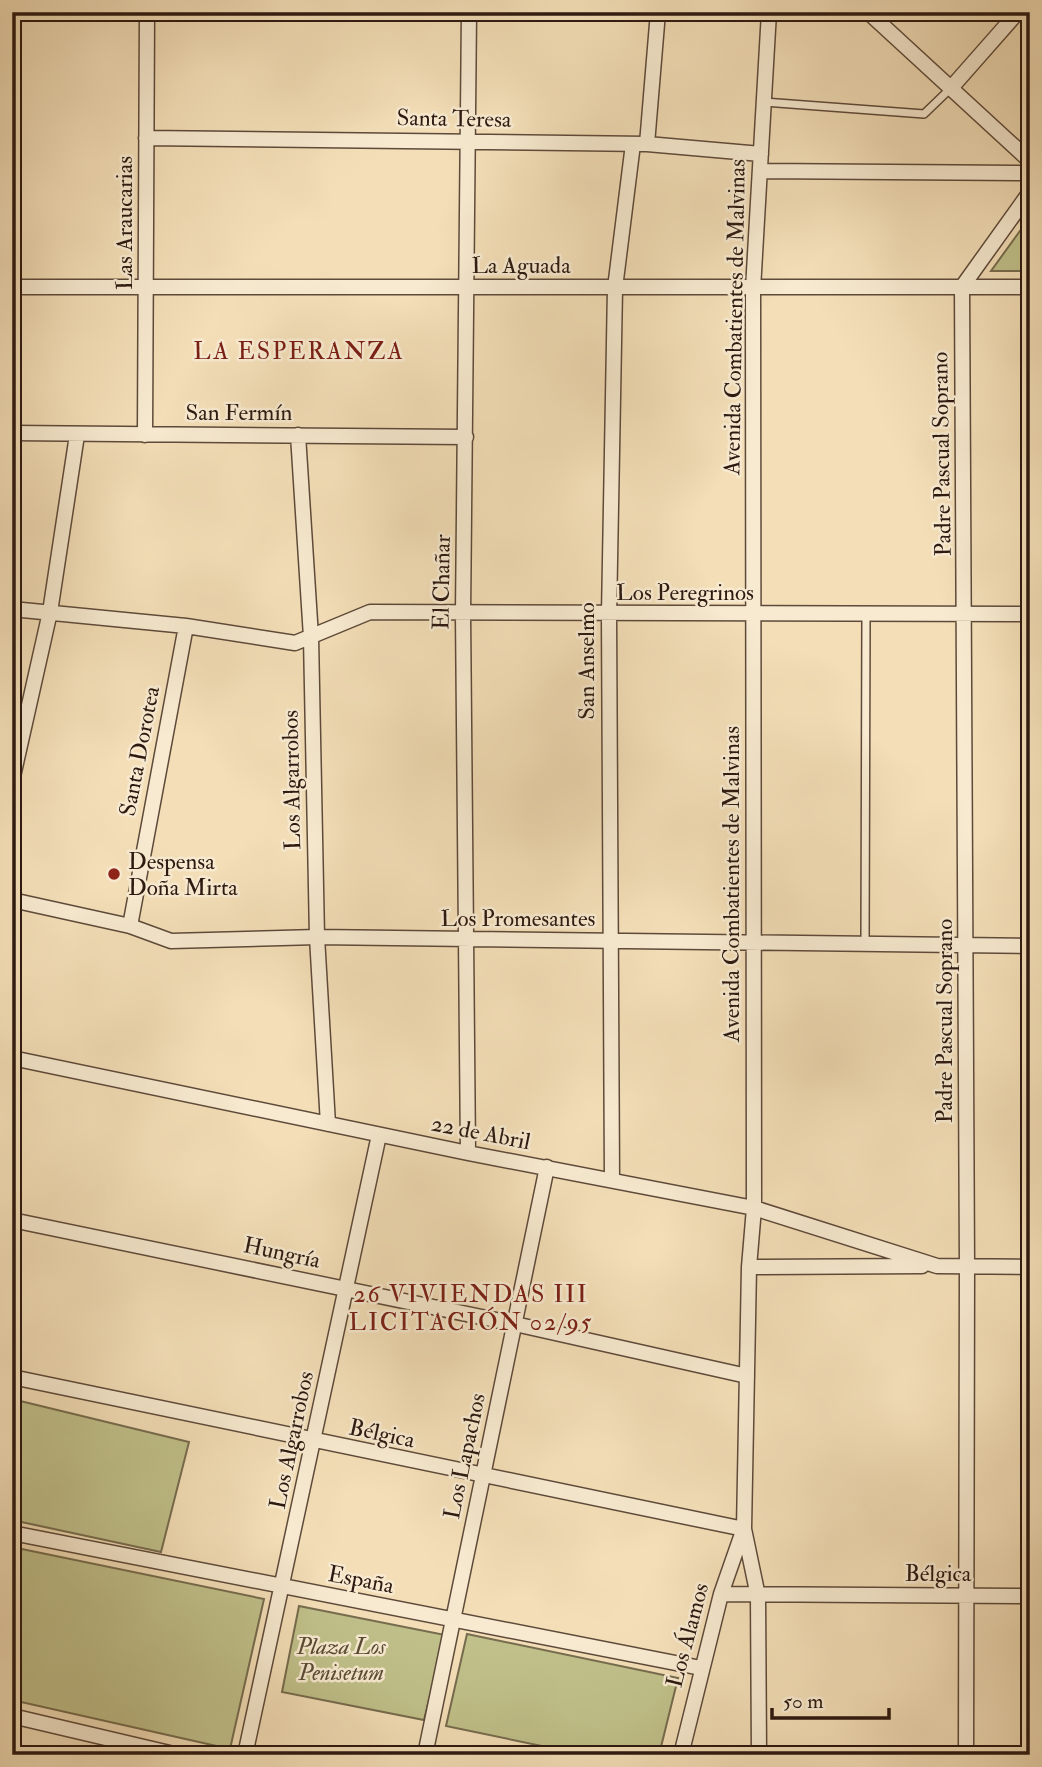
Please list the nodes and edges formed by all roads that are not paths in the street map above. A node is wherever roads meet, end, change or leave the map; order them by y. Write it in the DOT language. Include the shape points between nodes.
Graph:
graph roads {
  1 [pos="148,12"];
  2 [pos="469,12"];
  3 [pos="658,12"];
  4 [pos="769,12"];
  5 [pos="869,12"];
  6 [pos="1018,12"];
  7 [pos="951,88"];
  8 [pos="764,103"];
  9 [pos="146,138"];
  10 [pos="467,141"];
  11 [pos="640,144"];
  12 [pos="761,154"];
  13 [pos="1030,161"];
  14 [pos="760,170"];
  15 [pos="1030,173"];
  16 [pos="1030,191"];
  17 [pos="12,287"];
  18 [pos="146,287"];
  19 [pos="962,287"];
  20 [pos="1030,287"];
  21 [pos="615,288"];
  22 [pos="466,289"];
  23 [pos="753,289"];
  24 [pos="12,433"];
  25 [pos="78,435"];
  26 [pos="145,435"];
  27 [pos="298,435"];
  28 [pos="466,437"];
  29 [pos="12,609"];
  30 [pos="50,612"];
  31 [pos="463,614"];
  32 [pos="754,614"];
  33 [pos="866,614"];
  34 [pos="965,614"];
  35 [pos="1030,614"];
  36 [pos="609,615"];
  37 [pos="186,626"];
  38 [pos="311,637"];
  39 [pos="16,749"];
  40 [pos="12,781"];
  41 [pos="12,900"];
  42 [pos="130,926"];
  43 [pos="317,937"];
  44 [pos="466,941"];
  45 [pos="609,941"];
  46 [pos="754,941"];
  47 [pos="865,943"];
  48 [pos="966,946"];
  49 [pos="1030,946"];
  50 [pos="12,1058"];
  51 [pos="328,1124"];
  52 [pos="379,1135"];
  53 [pos="468,1153"];
  54 [pos="547,1167"];
  55 [pos="612,1180"];
  56 [pos="754,1208"];
  57 [pos="12,1220"];
  58 [pos="937,1266"];
  59 [pos="967,1266"];
  60 [pos="1030,1266"];
  61 [pos="748,1267"];
  62 [pos="347,1289"];
  63 [pos="514,1324"];
  64 [pos="747,1376"];
  65 [pos="12,1377"];
  66 [pos="314,1442"];
  67 [pos="483,1477"];
  68 [pos="744,1529"];
  69 [pos="12,1533"];
  70 [pos="283,1587"];
  71 [pos="721,1594"];
  72 [pos="758,1595"];
  73 [pos="967,1596"];
  74 [pos="1030,1596"];
  75 [pos="453,1621"];
  76 [pos="701,1668"];
  77 [pos="12,1716"];
  78 [pos="178,1755"];
  79 [pos="245,1755"];
  80 [pos="425,1755"];
  81 [pos="681,1755"];
  82 [pos="759,1755"];
  83 [pos="966,1755"];
  1 -- 9 [label="street, Las Araucarias"];
  2 -- 10 [label="street, El Chañar"];
  3 -- 11 [label="street, San Anselmo"];
  4 -- 8 [label="street, Avenida Combatientes de Malvinas"];
  5 -- 7 [label="street"];
  6 -- 7 [label="street"];
  7 -- 8 [label="lane" via="924,114"];
  7 -- 13 [label="street"];
  8 -- 12 [label="street, Avenida Combatientes de Malvinas"];
  9 -- 10 [label="street, Santa Teresa"];
  9 -- 18 [label="street, Las Araucarias"];
  10 -- 11 [label="street, Santa Teresa"];
  10 -- 22 [label="street, El Chañar"];
  11 -- 12 [label="street, Santa Teresa"];
  11 -- 21 [label="street, San Anselmo"];
  12 -- 14 [label="street, Avenida Combatientes de Malvinas"];
  14 -- 15 [label="street"];
  14 -- 23 [label="street, Avenida Combatientes de Malvinas"];
  16 -- 19 [label="street"];
  17 -- 18 [label="street, La Aguada"];
  18 -- 22 [label="street, La Aguada"];
  18 -- 26 [label="street, Las Araucarias"];
  19 -- 20 [label="street, La Aguada"];
  19 -- 23 [label="street, La Aguada"];
  19 -- 34 [label="street, Padre Pascual Soprano"];
  21 -- 22 [label="street, La Aguada"];
  21 -- 23 [label="street, La Aguada"];
  21 -- 36 [label="street, San Anselmo"];
  22 -- 28 [label="street, El Chañar"];
  23 -- 32 [label="street, Avenida Combatientes de Malvinas"];
  24 -- 25 [label="street, San Fermín"];
  25 -- 26 [label="street, San Fermín"];
  25 -- 30 [label="street"];
  26 -- 27 [label="street, San Fermín"];
  27 -- 28 [label="street, San Fermín"];
  27 -- 38 [label="street, Los Algarrobos"];
  28 -- 31 [label="street, El Chañar"];
  29 -- 30 [label="street, Los Peregrinos"];
  30 -- 37 [label="street, Los Peregrinos"];
  30 -- 39 [label="street"];
  31 -- 36 [label="street, Los Peregrinos"];
  31 -- 38 [label="street, Los Peregrinos" via="370,612"];
  31 -- 44 [label="street, El Chañar"];
  32 -- 33 [label="street, Los Peregrinos"];
  32 -- 36 [label="street, Los Peregrinos"];
  32 -- 46 [label="street, Avenida Combatientes de Malvinas"];
  33 -- 34 [label="street, Los Peregrinos"];
  33 -- 47 [label="lane"];
  34 -- 35 [label="street, Los Peregrinos"];
  34 -- 48 [label="street, Padre Pascual Soprano"];
  36 -- 45 [label="street, San Anselmo"];
  37 -- 38 [label="street, Los Peregrinos" via="295,643"];
  37 -- 42 [label="street, Santa Dorotea"];
  38 -- 43 [label="street, Los Algarrobos"];
  39 -- 40 [label="street"];
  41 -- 42 [label="street, Los Promesantes"];
  42 -- 43 [label="street, Los Promesantes" via="171,941"];
  43 -- 44 [label="street, Los Promesantes"];
  43 -- 51 [label="street, Los Algarrobos"];
  44 -- 45 [label="street, Los Promesantes"];
  44 -- 53 [label="street, El Chañar"];
  45 -- 46 [label="street, Los Promesantes"];
  45 -- 55 [label="street, San Anselmo"];
  46 -- 47 [label="street, Los Promesantes"];
  46 -- 56 [label="street, Avenida Combatientes de Malvinas"];
  47 -- 48 [label="street, Los Promesantes"];
  48 -- 49 [label="street, Los Promesantes"];
  48 -- 59 [label="street, Padre Pascual Soprano"];
  50 -- 51 [label="street, 22 de Abril"];
  51 -- 52 [label="street, 22 de Abril"];
  52 -- 53 [label="street, 22 de Abril"];
  52 -- 62 [label="street, Los Algarrobos"];
  53 -- 54 [label="street, 22 de Abril"];
  54 -- 55 [label="street, 22 de Abril"];
  54 -- 63 [label="street, Los Lapachos"];
  55 -- 56 [label="street, 22 de Abril"];
  56 -- 58 [label="street, 22 de Abril"];
  56 -- 61 [label="street, Avenida Combatientes de Malvinas"];
  57 -- 62 [label="street, Hungría"];
  58 -- 59 [label="street, 22 de Abril"];
  58 -- 61 [label="street, 22 de Abril"];
  59 -- 60 [label="street, 22 de Abril"];
  59 -- 73 [label="street, Padre Pascual Soprano"];
  61 -- 64 [label="street, Avenida Combatientes de Malvinas"];
  62 -- 63 [label="street, Hungría"];
  62 -- 66 [label="street, Los Algarrobos"];
  63 -- 64 [label="street, Hungría"];
  63 -- 67 [label="street, Los Lapachos"];
  64 -- 68 [label="street, Avenida Combatientes de Malvinas"];
  65 -- 66 [label="street, Bélgica"];
  66 -- 67 [label="street, Bélgica"];
  66 -- 70 [label="street, Los Algarrobos"];
  67 -- 68 [label="street, Bélgica"];
  67 -- 75 [label="street, Los Lapachos"];
  68 -- 71 [label="street, Los Álamos"];
  68 -- 72 [label="street, Avenida Combatientes de Malvinas"];
  69 -- 70 [label="street, España"];
  70 -- 75 [label="street, España"];
  70 -- 79 [label="street, Los Algarrobos"];
  71 -- 72 [label="street, Bélgica"];
  71 -- 76 [label="street, Los Álamos"];
  72 -- 73 [label="street, Bélgica"];
  72 -- 82 [label="street, Avenida Combatientes de Malvinas"];
  73 -- 74 [label="street, Bélgica"];
  73 -- 83 [label="street, Padre Pascual Soprano"];
  75 -- 76 [label="street, España"];
  75 -- 80 [label="street, Los Lapachos"];
  76 -- 81 [label="street, Los Álamos"];
  77 -- 78 [label="street"];
}
